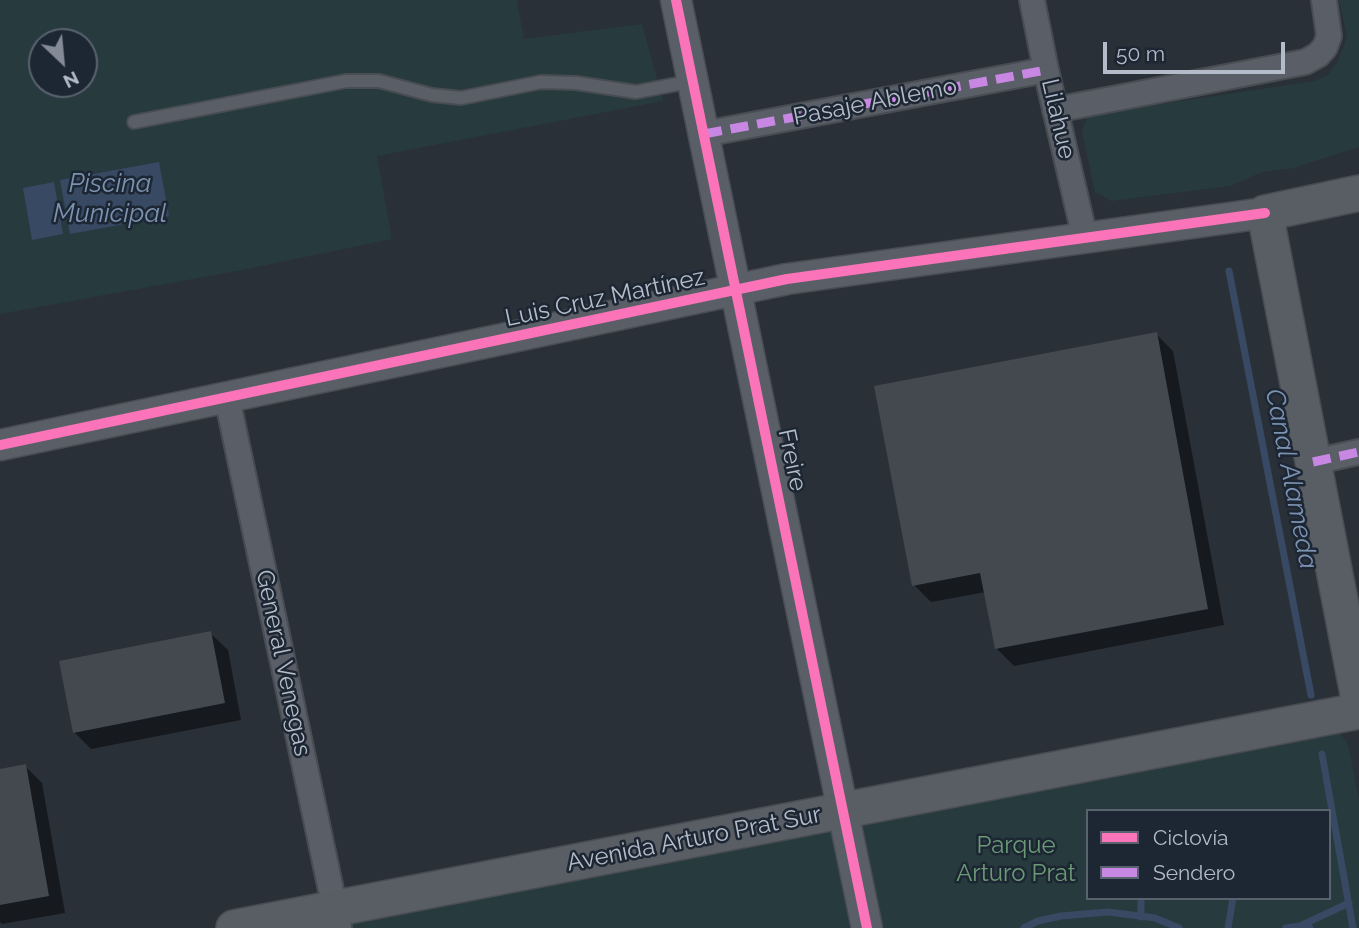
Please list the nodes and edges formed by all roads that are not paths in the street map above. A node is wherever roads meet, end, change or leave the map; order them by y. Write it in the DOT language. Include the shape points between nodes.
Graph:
graph roads {
  1 [pos="676,0"];
  2 [pos="1032,0"];
  3 [pos="1324,0"];
  4 [pos="1046,70"];
  5 [pos="693,81"];
  6 [pos="1055,110"];
  7 [pos="134,122"];
  8 [pos="704,134"];
  9 [pos="1359,193"];
  10 [pos="1265,213"];
  11 [pos="1085,238"];
  12 [pos="736,292"];
  13 [pos="227,398"];
  14 [pos="0,444"];
  15 [pos="1359,452"];
  16 [pos="1314,462"];
  17 [pos="1359,699"];
  18 [pos="1359,711"];
  19 [pos="844,810"];
  20 [pos="337,918"];
  21 [pos="234,928"];
  22 [pos="867,928"];
  1 -- 5 [label="street, Freire"];
  2 -- 4 [label="street, Lilahue"];
  3 -- 6 [label="street" via="1329,36 1318,55 1305,62"];
  4 -- 6 [label="street, Lilahue"];
  4 -- 8 [label="street, Pasaje Ablemo"];
  5 -- 7 [label="lane" via="636,92 541,82 461,98 379,81 346,81"];
  5 -- 8 [label="street, Freire"];
  6 -- 11 [label="street, Lilahue"];
  8 -- 12 [label="street, Freire"];
  9 -- 10 [label="main road, Luis Cruz Martínez"];
  10 -- 11 [label="street, Luis Cruz Martínez"];
  10 -- 16 [label="main road"];
  11 -- 12 [label="street, Luis Cruz Martínez" via="787,279"];
  12 -- 13 [label="street, Luis Cruz Martínez"];
  12 -- 19 [label="street, Freire"];
  13 -- 14 [label="street, Luis Cruz Martínez"];
  13 -- 20 [label="street, General Venegas"];
  15 -- 16 [label="street"];
  16 -- 17 [label="main road"];
  18 -- 19 [label="main road, Avenida Arturo Prat Sur"];
  19 -- 20 [label="main road, Avenida Arturo Prat Sur"];
  19 -- 22 [label="street, Freire"];
  20 -- 21 [label="main road, Avenida Arturo Prat Sur"];
}
